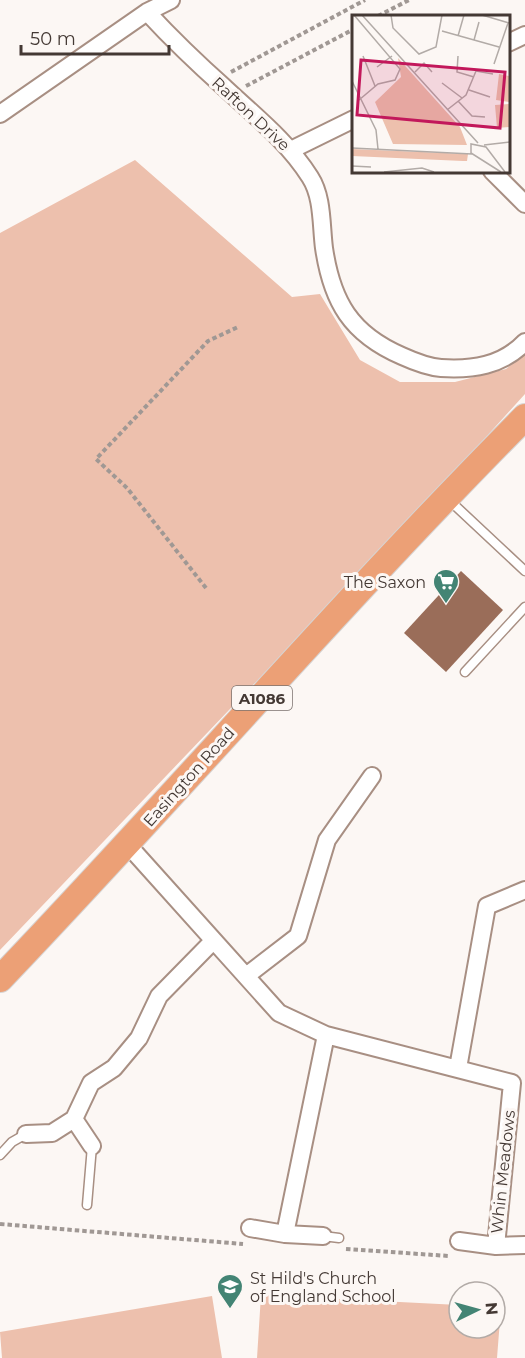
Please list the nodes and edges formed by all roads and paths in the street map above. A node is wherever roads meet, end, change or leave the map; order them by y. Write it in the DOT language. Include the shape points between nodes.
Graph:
graph roads {
  1 [pos="171,0"];
  2 [pos="365,0"];
  3 [pos="410,0"];
  4 [pos="147,12"];
  5 [pos="380,15"];
  6 [pos="352,30"];
  7 [pos="525,34"];
  8 [pos="510,42"];
  9 [pos="224,76"];
  10 [pos="237,90"];
  11 [pos="0,114"];
  12 [pos="352,120"];
  13 [pos="291,150"];
  14 [pos="493,172"];
  15 [pos="525,204"];
  16 [pos="238,327"];
  17 [pos="525,342"];
  18 [pos="525,417"];
  19 [pos="446,497"];
  20 [pos="525,571"];
  21 [pos="206,588"];
  22 [pos="525,607"];
  23 [pos="465,672"];
  24 [pos="372,776"];
  25 [pos="128,845"];
  26 [pos="525,890"];
  27 [pos="213,941"];
  28 [pos="246,976"];
  29 [pos="0,979"];
  30 [pos="326,1035"];
  31 [pos="458,1068"];
  32 [pos="74,1119"];
  33 [pos="26,1134"];
  34 [pos="92,1146"];
  35 [pos="0,1155"];
  36 [pos="87,1205"];
  37 [pos="250,1228"];
  38 [pos="285,1234"];
  39 [pos="331,1237"];
  40 [pos="459,1241"];
  41 [pos="525,1245"];
  42 [pos="496,1246"];
  1 -- 4 [label="street"];
  2 -- 9 [label="path"];
  3 -- 5 [label="path"];
  4 -- 11 [label="street"];
  4 -- 13 [label="street, Rafton Drive"];
  6 -- 10 [label="path"];
  7 -- 8 [label="street"];
  12 -- 13 [label="street"];
  13 -- 17 [label="street, Rafton Drive" via="312,179 319,200 330,280 341,305 362,334 408,359 437,368 467,369 495,363"];
  14 -- 15 [label="street"];
  16 -- 21 [label="path" via="208,340 96,459 128,488"];
  18 -- 19 [label="main road, Easington Road / A1086"];
  19 -- 20 [label="lane"];
  19 -- 25 [label="main road, Easington Road / A1086"];
  22 -- 23 [label="lane"];
  24 -- 28 [label="street" via="327,840 298,936"];
  25 -- 27 [label="street, Whin Meadows"];
  25 -- 29 [label="main road, Easington Road / A1086"];
  26 -- 31 [label="street" via="487,906"];
  27 -- 28 [label="street, Whin Meadows"];
  27 -- 32 [label="street" via="159,996 139,1038 114,1068 91,1083"];
  28 -- 30 [label="street, Whin Meadows" via="279,1013"];
  30 -- 31 [label="street, Whin Meadows"];
  30 -- 38 [label="street"];
  31 -- 42 [label="street, Whin Meadows" via="512,1083"];
  32 -- 33 [label="street" via="52,1133"];
  32 -- 34 [label="street"];
  33 -- 35 [label="lane"];
  34 -- 36 [label="lane"];
  37 -- 38 [label="street"];
  38 -- 39 [label="street"];
  40 -- 42 [label="street, Whin Meadows"];
  41 -- 42 [label="street, Whin Meadows"];
}
